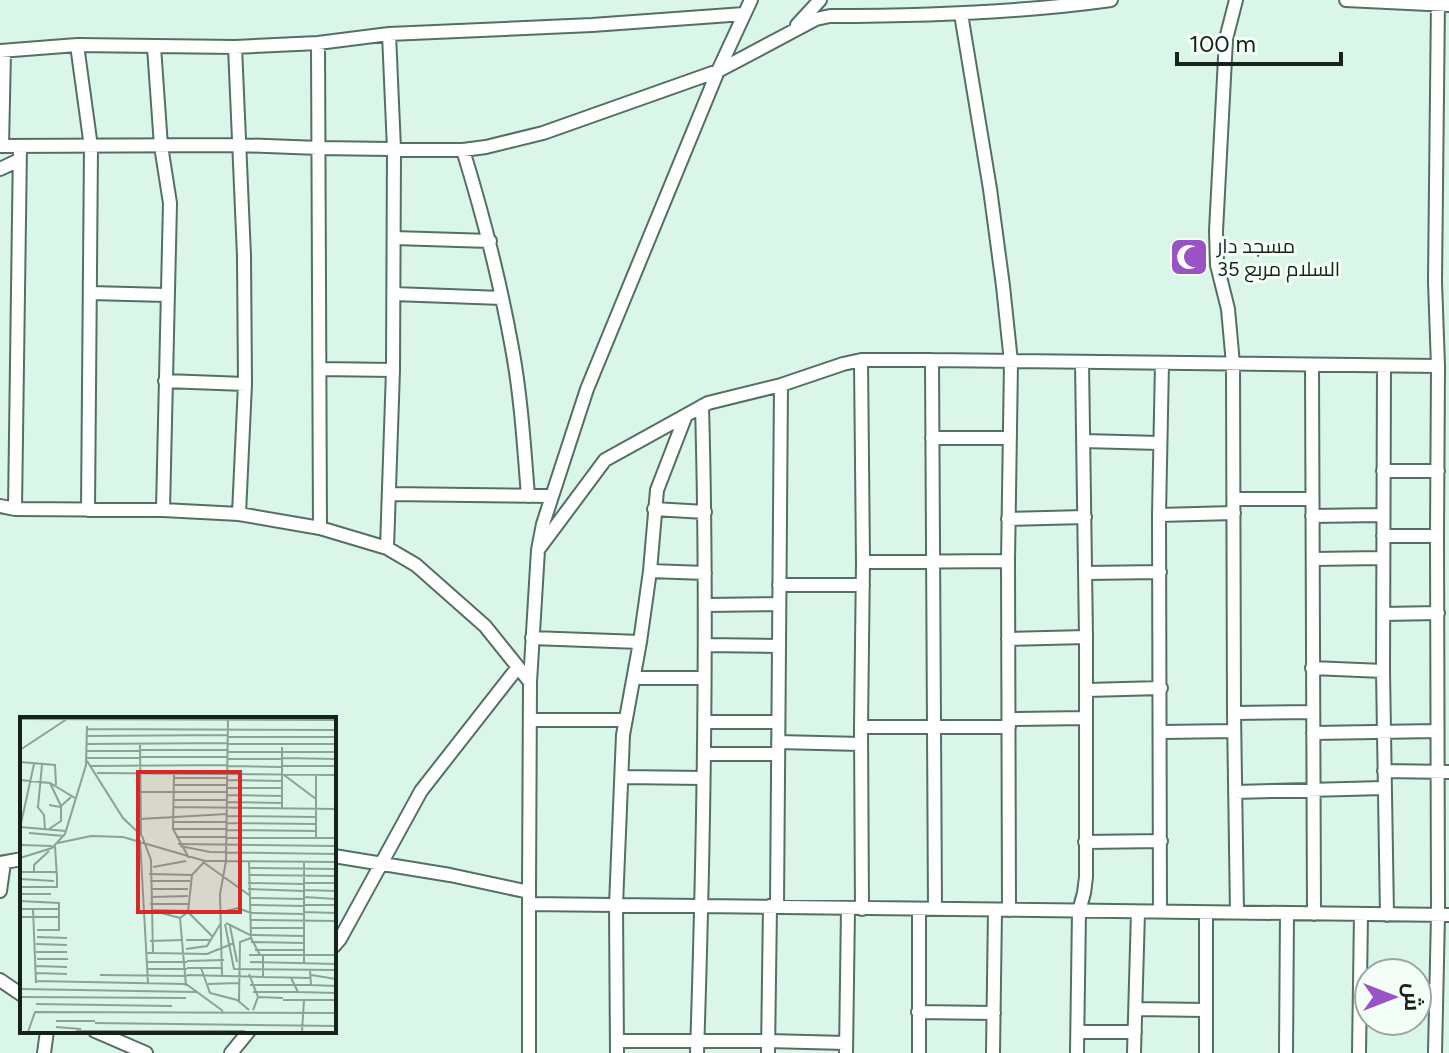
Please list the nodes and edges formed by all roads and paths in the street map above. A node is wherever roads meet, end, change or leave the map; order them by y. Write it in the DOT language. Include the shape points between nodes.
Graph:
graph roads {
  1 [pos="751,0"];
  2 [pos="820,0"];
  3 [pos="1111,0"];
  4 [pos="1236,0"];
  5 [pos="1346,0"];
  6 [pos="1441,3"];
  7 [pos="744,14"];
  8 [pos="961,14"];
  9 [pos="790,33"];
  10 [pos="389,34"];
  11 [pos="318,43"];
  12 [pos="77,45"];
  13 [pos="154,47"];
  14 [pos="235,47"];
  15 [pos="2,51"];
  16 [pos="718,71"];
  17 [pos="238,145"];
  18 [pos="1,146"];
  19 [pos="161,146"];
  20 [pos="91,147"];
  21 [pos="319,148"];
  22 [pos="394,149"];
  23 [pos="463,150"];
  24 [pos="1442,151"];
  25 [pos="20,153"];
  26 [pos="0,169"];
  27 [pos="394,238"];
  28 [pos="490,241"];
  29 [pos="1435,282"];
  30 [pos="1449,282"];
  31 [pos="90,293"];
  32 [pos="394,294"];
  33 [pos="167,295"];
  34 [pos="502,298"];
  35 [pos="1443,346"];
  36 [pos="861,360"];
  37 [pos="932,360"];
  38 [pos="1011,362"];
  39 [pos="1082,362"];
  40 [pos="1162,363"];
  41 [pos="1233,364"];
  42 [pos="1312,365"];
  43 [pos="1384,366"];
  44 [pos="1438,366"];
  45 [pos="320,369"];
  46 [pos="393,370"];
  47 [pos="165,381"];
  48 [pos="245,384"];
  49 [pos="781,385"];
  50 [pos="1443,385"];
  51 [pos="702,406"];
  52 [pos="686,415"];
  53 [pos="1443,425"];
  54 [pos="932,438"];
  55 [pos="1009,438"];
  56 [pos="1083,441"];
  57 [pos="1160,443"];
  58 [pos="1383,471"];
  59 [pos="1438,471"];
  60 [pos="389,494"];
  61 [pos="528,496"];
  62 [pos="552,496"];
  63 [pos="1312,499"];
  64 [pos="1234,506"];
  65 [pos="4,507"];
  66 [pos="654,509"];
  67 [pos="88,510"];
  68 [pos="163,510"];
  69 [pos="705,512"];
  70 [pos="239,514"];
  71 [pos="1159,515"];
  72 [pos="1382,515"];
  73 [pos="1312,516"];
  74 [pos="1085,517"];
  75 [pos="1008,519"];
  76 [pos="320,528"];
  77 [pos="1383,536"];
  78 [pos="1437,536"];
  79 [pos="387,548"];
  80 [pos="538,550"];
  81 [pos="1382,558"];
  82 [pos="1313,559"];
  83 [pos="1443,560"];
  84 [pos="932,561"];
  85 [pos="1008,561"];
  86 [pos="863,562"];
  87 [pos="650,571"];
  88 [pos="1160,572"];
  89 [pos="705,573"];
  90 [pos="1085,573"];
  91 [pos="779,585"];
  92 [pos="863,585"];
  93 [pos="778,604"];
  94 [pos="705,605"];
  95 [pos="1438,613"];
  96 [pos="1383,614"];
  97 [pos="1086,637"];
  98 [pos="532,638"];
  99 [pos="1008,639"];
  100 [pos="640,642"];
  101 [pos="705,645"];
  102 [pos="778,646"];
  103 [pos="518,667"];
  104 [pos="1312,668"];
  105 [pos="1383,671"];
  106 [pos="635,678"];
  107 [pos="704,678"];
  108 [pos="530,682"];
  109 [pos="1161,688"];
  110 [pos="1087,690"];
  111 [pos="1312,712"];
  112 [pos="1234,713"];
  113 [pos="1086,718"];
  114 [pos="530,720"];
  115 [pos="625,720"];
  116 [pos="705,722"];
  117 [pos="777,722"];
  118 [pos="1009,723"];
  119 [pos="861,727"];
  120 [pos="934,727"];
  121 [pos="1234,731"];
  122 [pos="1383,731"];
  123 [pos="1437,731"];
  124 [pos="1161,732"];
  125 [pos="1313,733"];
  126 [pos="861,744"];
  127 [pos="778,748"];
  128 [pos="705,754"];
  129 [pos="1384,771"];
  130 [pos="1444,772"];
  131 [pos="623,777"];
  132 [pos="703,778"];
  133 [pos="1384,788"];
  134 [pos="1314,790"];
  135 [pos="1235,792"];
  136 [pos="1161,841"];
  137 [pos="1085,842"];
  138 [pos="336,856"];
  139 [pos="2,863"];
  140 [pos="380,863"];
  141 [pos="0,891"];
  142 [pos="529,898"];
  143 [pos="616,905"];
  144 [pos="700,906"];
  145 [pos="774,906"];
  146 [pos="848,908"];
  147 [pos="862,909"];
  148 [pos="919,909"];
  149 [pos="935,909"];
  150 [pos="995,910"];
  151 [pos="1009,910"];
  152 [pos="1079,911"];
  153 [pos="1138,912"];
  154 [pos="1160,912"];
  155 [pos="1206,913"];
  156 [pos="1237,913"];
  157 [pos="1287,913"];
  158 [pos="1314,914"];
  159 [pos="1361,914"];
  160 [pos="1387,915"];
  161 [pos="1444,915"];
  162 [pos="336,944"];
  163 [pos="1363,957"];
  164 [pos="1,981"];
  165 [pos="1435,991"];
  166 [pos="20,994"];
  167 [pos="1136,1009"];
  168 [pos="1206,1010"];
  169 [pos="918,1012"];
  170 [pos="1442,1012"];
  171 [pos="994,1013"];
  172 [pos="1078,1032"];
  173 [pos="1135,1032"];
  174 [pos="47,1033"];
  175 [pos="247,1033"];
  176 [pos="112,1034"];
  177 [pos="617,1047"];
  178 [pos="697,1047"];
  179 [pos="768,1047"];
  180 [pos="846,1048"];
  181 [pos="44,1053"];
  182 [pos="146,1053"];
  183 [pos="231,1053"];
  184 [pos="529,1053"];
  185 [pos="919,1053"];
  186 [pos="993,1053"];
  187 [pos="1077,1053"];
  188 [pos="1134,1053"];
  189 [pos="1206,1053"];
  190 [pos="1286,1053"];
  191 [pos="1435,1053"];
  1 -- 7 [label="street"];
  2 -- 9 [label="street"];
  3 -- 8 [label="street"];
  4 -- 41 [label="street" via="1226,39 1216,231"];
  5 -- 6 [label="street"];
  6 -- 24 [label="street"];
  7 -- 10 [label="street"];
  7 -- 16 [label="street"];
  8 -- 9 [label="street" via="830,16"];
  8 -- 38 [label="street"];
  9 -- 16 [label="street"];
  10 -- 11 [label="street"];
  10 -- 22 [label="street"];
  11 -- 14 [label="street"];
  11 -- 21 [label="street"];
  12 -- 13 [label="street"];
  12 -- 15 [label="street"];
  12 -- 20 [label="street"];
  13 -- 14 [label="street"];
  13 -- 19 [label="street"];
  14 -- 17 [label="street"];
  15 -- 18 [label="street"];
  16 -- 23 [label="street" via="543,133"];
  16 -- 62 [label="street" via="587,389"];
  17 -- 19 [label="street"];
  17 -- 21 [label="street"];
  17 -- 48 [label="street"];
  18 -- 25 [label="street"];
  19 -- 20 [label="street"];
  19 -- 33 [label="street" via="170,203"];
  20 -- 25 [label="street"];
  20 -- 31 [label="street"];
  21 -- 22 [label="street"];
  21 -- 45 [label="street"];
  22 -- 23 [label="street"];
  22 -- 27 [label="street"];
  23 -- 28 [label="street"];
  24 -- 29 [label="street"];
  25 -- 26 [label="street"];
  25 -- 65 [label="street"];
  27 -- 28 [label="street"];
  27 -- 32 [label="street"];
  28 -- 34 [label="street"];
  29 -- 30 [label="street"];
  29 -- 35 [label="street"];
  31 -- 33 [label="street"];
  31 -- 67 [label="street"];
  32 -- 34 [label="street"];
  32 -- 46 [label="street"];
  33 -- 47 [label="street"];
  34 -- 61 [label="street" via="519,395"];
  35 -- 44 [label="street"];
  36 -- 37 [label="street"];
  36 -- 49 [label="street"];
  36 -- 86 [label="street"];
  37 -- 38 [label="street"];
  37 -- 54 [label="street"];
  38 -- 39 [label="street"];
  38 -- 55 [label="street"];
  39 -- 40 [label="street"];
  39 -- 56 [label="street"];
  40 -- 41 [label="street"];
  40 -- 57 [label="street"];
  41 -- 42 [label="street"];
  41 -- 64 [label="street"];
  42 -- 43 [label="street"];
  42 -- 63 [label="street"];
  43 -- 44 [label="street"];
  43 -- 58 [label="street"];
  44 -- 50 [label="street"];
  45 -- 46 [label="street"];
  45 -- 76 [label="street"];
  46 -- 60 [label="street"];
  47 -- 48 [label="street"];
  47 -- 68 [label="street"];
  48 -- 70 [label="street"];
  49 -- 51 [label="street"];
  49 -- 91 [label="street"];
  50 -- 53 [label="street"];
  51 -- 52 [label="street"];
  51 -- 69 [label="street"];
  52 -- 66 [label="street"];
  52 -- 80 [label="street" via="605,460"];
  53 -- 59 [label="street"];
  54 -- 55 [label="street"];
  54 -- 84 [label="street"];
  55 -- 75 [label="street"];
  56 -- 57 [label="street"];
  56 -- 74 [label="street"];
  57 -- 71 [label="street"];
  58 -- 59 [label="street"];
  58 -- 72 [label="street"];
  59 -- 78 [label="street"];
  60 -- 61 [label="street"];
  60 -- 79 [label="street"];
  61 -- 62 [label="street"];
  62 -- 80 [label="street"];
  63 -- 64 [label="street"];
  63 -- 73 [label="street"];
  64 -- 71 [label="street"];
  64 -- 112 [label="street"];
  65 -- 67 [label="street"];
  66 -- 69 [label="street"];
  66 -- 87 [label="street"];
  67 -- 68 [label="street"];
  68 -- 70 [label="street"];
  69 -- 89 [label="street"];
  70 -- 76 [label="street"];
  71 -- 88 [label="street"];
  72 -- 73 [label="street"];
  72 -- 77 [label="street"];
  73 -- 82 [label="street"];
  74 -- 75 [label="street"];
  74 -- 90 [label="street"];
  75 -- 85 [label="street"];
  76 -- 79 [label="street"];
  77 -- 78 [label="street"];
  77 -- 81 [label="street"];
  78 -- 83 [label="street"];
  79 -- 103 [label="street" via="416,565 485,626"];
  80 -- 98 [label="street"];
  81 -- 82 [label="street"];
  81 -- 96 [label="street"];
  82 -- 104 [label="street"];
  83 -- 95 [label="street"];
  84 -- 85 [label="street"];
  84 -- 86 [label="street"];
  84 -- 120 [label="street"];
  85 -- 99 [label="street"];
  86 -- 92 [label="street"];
  87 -- 89 [label="street"];
  87 -- 100 [label="street"];
  88 -- 90 [label="street"];
  88 -- 109 [label="street"];
  89 -- 94 [label="street"];
  90 -- 97 [label="street"];
  91 -- 92 [label="street"];
  91 -- 93 [label="street"];
  92 -- 119 [label="street"];
  93 -- 94 [label="street"];
  93 -- 102 [label="street"];
  94 -- 101 [label="street"];
  95 -- 96 [label="street"];
  95 -- 123 [label="street"];
  96 -- 105 [label="street"];
  97 -- 99 [label="street"];
  97 -- 110 [label="street"];
  98 -- 100 [label="street"];
  98 -- 108 [label="street"];
  99 -- 118 [label="street"];
  100 -- 106 [label="street"];
  101 -- 102 [label="street"];
  101 -- 107 [label="street"];
  102 -- 117 [label="street"];
  103 -- 108 [label="street"];
  103 -- 140 [label="street" via="421,791"];
  104 -- 105 [label="street"];
  104 -- 111 [label="street"];
  105 -- 122 [label="street"];
  106 -- 107 [label="street"];
  106 -- 115 [label="street"];
  107 -- 116 [label="street"];
  108 -- 114 [label="street"];
  109 -- 110 [label="street"];
  109 -- 124 [label="street"];
  110 -- 113 [label="street"];
  111 -- 112 [label="street"];
  111 -- 125 [label="street"];
  112 -- 121 [label="street"];
  113 -- 118 [label="street"];
  113 -- 137 [label="street"];
  114 -- 115 [label="street"];
  114 -- 142 [label="street"];
  115 -- 131 [label="street"];
  116 -- 117 [label="street"];
  116 -- 128 [label="street"];
  117 -- 127 [label="street"];
  118 -- 120 [label="street"];
  118 -- 151 [label="street"];
  119 -- 120 [label="street"];
  119 -- 126 [label="street"];
  120 -- 149 [label="street"];
  121 -- 124 [label="street"];
  121 -- 135 [label="street"];
  122 -- 123 [label="street"];
  122 -- 125 [label="street"];
  122 -- 129 [label="street"];
  123 -- 130 [label="street"];
  124 -- 136 [label="street"];
  125 -- 134 [label="street"];
  126 -- 127 [label="street"];
  126 -- 147 [label="street"];
  127 -- 128 [label="street"];
  127 -- 145 [label="street"];
  128 -- 132 [label="street"];
  129 -- 130 [label="street"];
  129 -- 133 [label="street"];
  130 -- 161 [label="street"];
  131 -- 132 [label="street"];
  131 -- 143 [label="street"];
  132 -- 144 [label="street"];
  133 -- 134 [label="street"];
  133 -- 160 [label="street"];
  134 -- 135 [label="street"];
  134 -- 158 [label="street"];
  135 -- 156 [label="street"];
  136 -- 137 [label="street"];
  136 -- 154 [label="street"];
  137 -- 152 [label="street" via="1086,877"];
  138 -- 140 [label="street"];
  139 -- 141 [label="street"];
  140 -- 142 [label="street" via="450,875"];
  140 -- 162 [label="street"];
  142 -- 143 [label="street"];
  142 -- 184 [label="street"];
  143 -- 144 [label="street"];
  143 -- 177 [label="street"];
  144 -- 145 [label="street"];
  144 -- 178 [label="street"];
  145 -- 146 [label="street"];
  145 -- 179 [label="street"];
  146 -- 147 [label="street"];
  146 -- 180 [label="street"];
  147 -- 148 [label="street"];
  148 -- 149 [label="street"];
  148 -- 169 [label="street"];
  149 -- 150 [label="street"];
  150 -- 151 [label="street"];
  150 -- 171 [label="street"];
  151 -- 152 [label="street"];
  152 -- 153 [label="street"];
  152 -- 172 [label="street"];
  153 -- 154 [label="street"];
  153 -- 167 [label="street"];
  154 -- 155 [label="street"];
  155 -- 156 [label="street"];
  155 -- 168 [label="street"];
  156 -- 157 [label="street"];
  157 -- 158 [label="street"];
  157 -- 190 [label="street"];
  158 -- 159 [label="street"];
  159 -- 160 [label="street"];
  159 -- 163 [label="street"];
  160 -- 161 [label="street"];
  161 -- 165 [label="street"];
  164 -- 166 [label="street"];
  165 -- 170 [label="street"];
  167 -- 168 [label="street"];
  167 -- 173 [label="street"];
  168 -- 189 [label="street"];
  169 -- 171 [label="street"];
  169 -- 185 [label="street"];
  170 -- 191 [label="street"];
  171 -- 186 [label="street"];
  172 -- 173 [label="street"];
  172 -- 187 [label="street"];
  173 -- 188 [label="street"];
  174 -- 181 [label="street"];
  175 -- 183 [label="street"];
  176 -- 182 [label="street"];
  177 -- 178 [label="street"];
  178 -- 179 [label="street"];
  179 -- 180 [label="street"];
}
